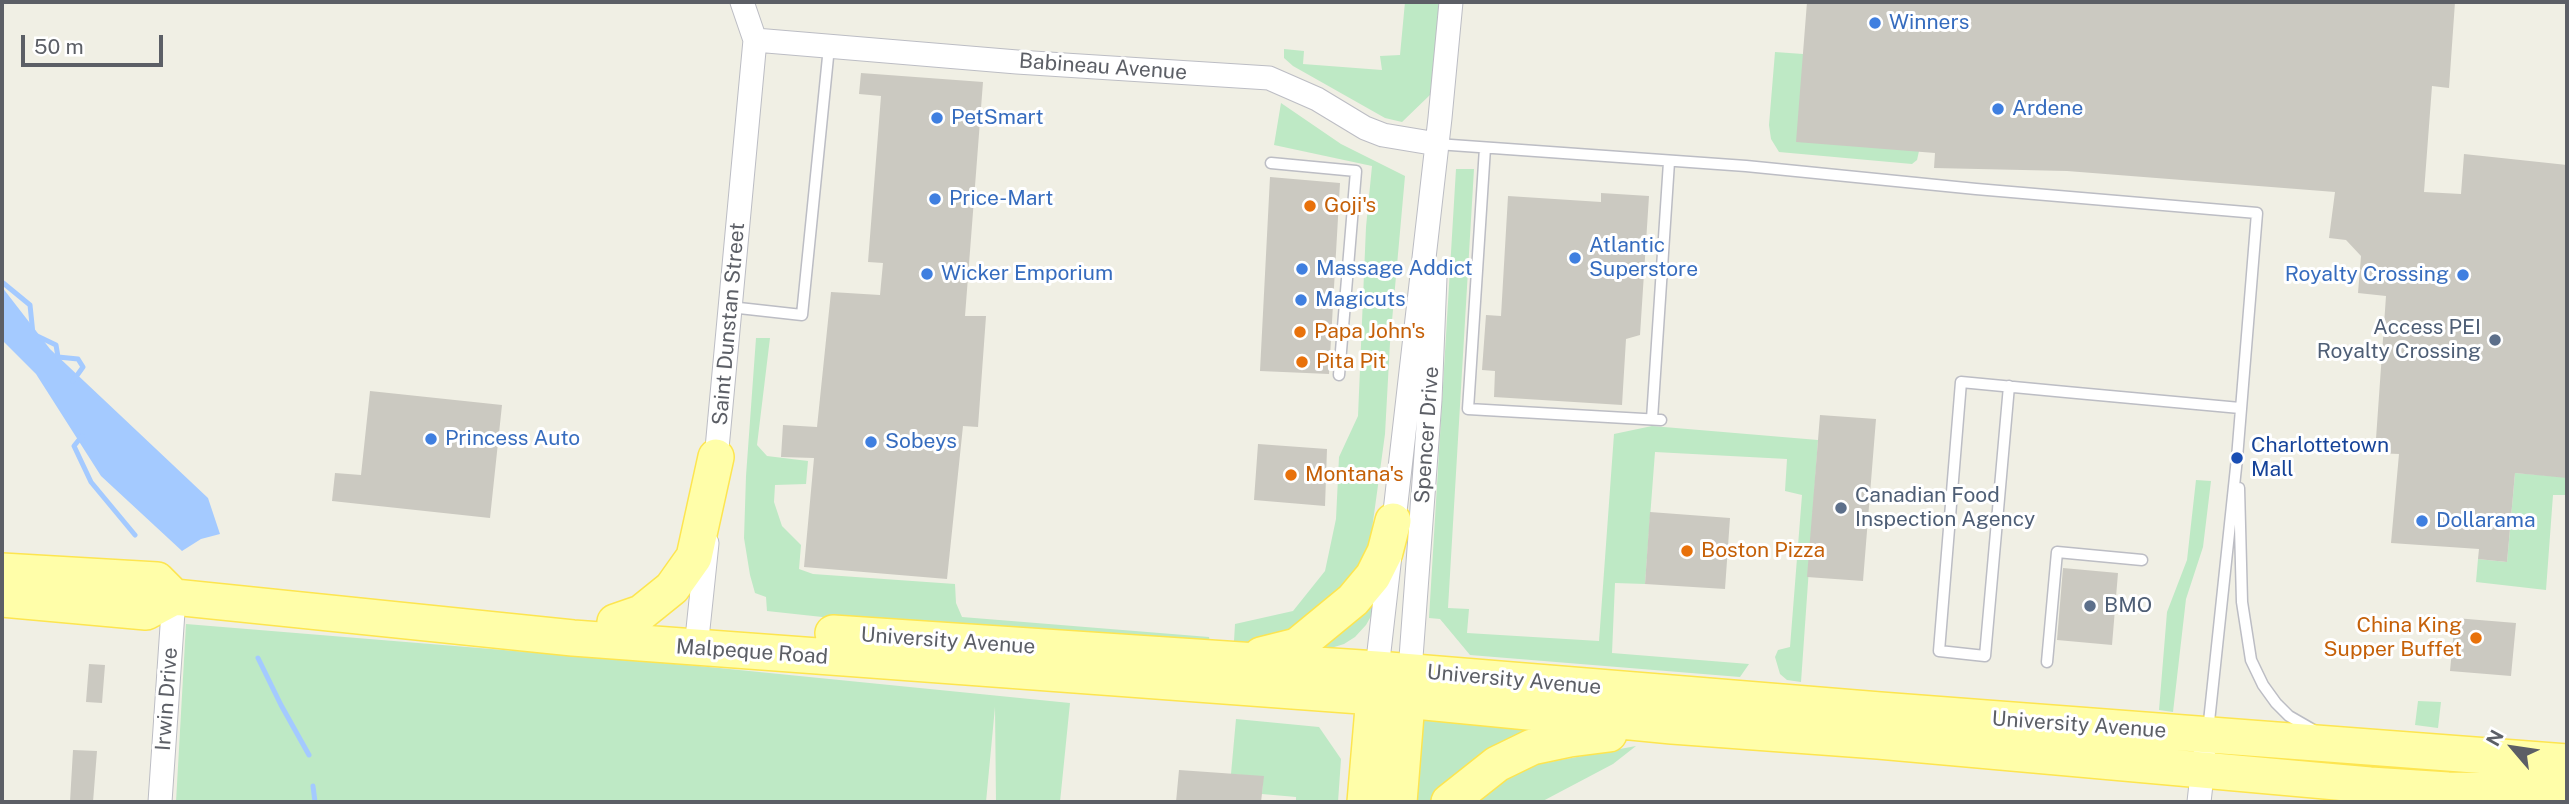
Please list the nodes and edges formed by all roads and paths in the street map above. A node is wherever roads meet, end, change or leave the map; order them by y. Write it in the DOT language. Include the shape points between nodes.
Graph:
graph roads {
  1 [pos="742,2"];
  2 [pos="1451,2"];
  3 [pos="755,40"];
  4 [pos="829,47"];
  5 [pos="1437,144"];
  6 [pos="1485,148"];
  7 [pos="1669,162"];
  8 [pos="1271,163"];
  9 [pos="1434,169"];
  10 [pos="730,307"];
  11 [pos="1339,375"];
  12 [pos="2010,386"];
  13 [pos="2239,408"];
  14 [pos="716,457"];
  15 [pos="2237,458"];
  16 [pos="1393,522"];
  17 [pos="2143,560"];
  18 [pos="2,571"];
  19 [pos="174,597"];
  20 [pos="2,599"];
  21 [pos="615,622"];
  22 [pos="459,626"];
  23 [pos="698,637"];
  24 [pos="1178,657"];
  25 [pos="2047,662"];
  26 [pos="1392,684"];
  27 [pos="1672,726"];
  28 [pos="2208,734"];
  29 [pos="2430,752"];
  30 [pos="2567,762"];
  31 [pos="2201,785"];
  32 [pos="2567,792"];
  33 [pos="160,802"];
  34 [pos="1365,802"];
  35 [pos="1399,802"];
  36 [pos="1449,802"];
  1 -- 3 [label="street, Saint Dunstan Street"];
  2 -- 5 [label="street, Spencer Drive"];
  3 -- 4 [label="street, Babineau Avenue"];
  3 -- 10 [label="street, Saint Dunstan Street"];
  4 -- 5 [label="street, Babineau Avenue" via="1269,78 1382,135"];
  4 -- 10 [label="lane" via="802,315"];
  5 -- 6 [label="lane"];
  5 -- 9 [label="street, Spencer Drive"];
  6 -- 7 [label="lane"];
  6 -- 7 [label="lane" via="1468,408 1657,419"];
  7 -- 13 [label="lane" via="2257,213"];
  8 -- 11 [label="lane" via="1356,171"];
  9 -- 16 [label="street, Spencer Drive"];
  9 -- 26 [label="street, Spencer Drive" via="1430,400"];
  10 -- 14 [label="street, Saint Dunstan Street"];
  12 -- 12 [label="lane" via="1961,382 1939,651 1985,656"];
  12 -- 13 [label="lane"];
  13 -- 15 [label="lane"];
  14 -- 21 [label="main road" via="694,557 672,588 641,613"];
  14 -- 23 [label="street, Saint Dunstan Street"];
  15 -- 28 [label="lane"];
  15 -- 29 [label="lane" via="2245,631 2250,660 2263,685 2289,716 2312,730"];
  16 -- 24 [label="main road" via="1373,576 1353,600 1297,646 1248,657"];
  16 -- 26 [label="street, Spencer Drive"];
  17 -- 25 [label="lane" via="2057,552"];
  18 -- 19 [label="main road, Malpeque Road" via="157,580"];
  19 -- 20 [label="main road" via="146,612"];
  19 -- 22 [label="main road, Malpeque Road"];
  19 -- 33 [label="street, Irwin Drive"];
  21 -- 22 [label="main road, University Avenue" via="553,620"];
  21 -- 23 [label="main road, University Avenue"];
  22 -- 23 [label="main road, Malpeque Road"];
  23 -- 24 [label="main road, University Avenue"];
  23 -- 26 [label="main road, Malpeque Road"];
  24 -- 26 [label="main road, University Avenue"];
  26 -- 27 [label="main road, University Avenue"];
  26 -- 28 [label="main road, University Avenue" via="1880,710"];
  26 -- 34 [label="main road"];
  26 -- 35 [label="main road"];
  27 -- 31 [label="main road, University Avenue"];
  27 -- 36 [label="main road" via="1532,747 1497,764"];
  28 -- 29 [label="main road, University Avenue"];
  28 -- 31 [label="street"];
  29 -- 30 [label="main road, University Avenue"];
  31 -- 32 [label="main road, University Avenue"];
}
